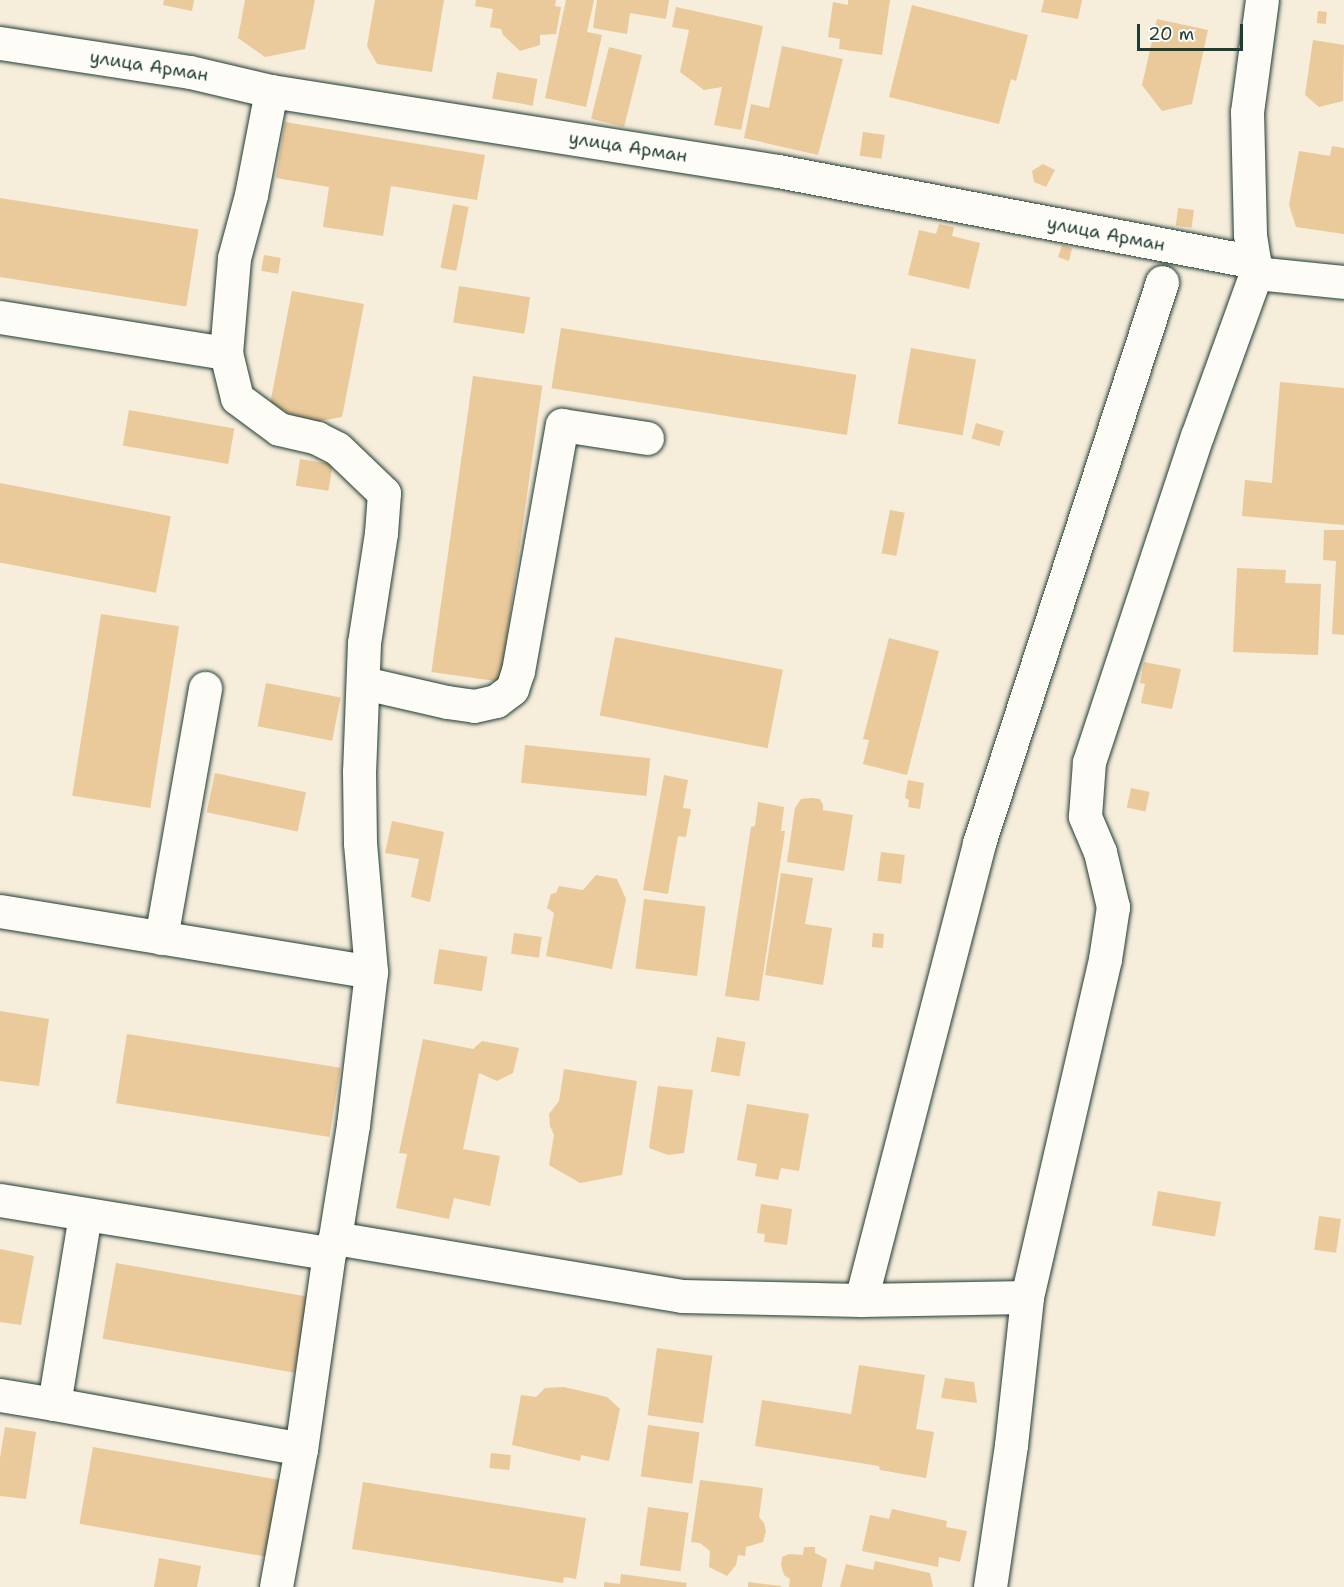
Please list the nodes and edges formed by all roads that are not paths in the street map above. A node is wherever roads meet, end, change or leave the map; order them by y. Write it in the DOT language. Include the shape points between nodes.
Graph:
graph roads {
  1 [pos="1262,0"];
  2 [pos="0,43"];
  3 [pos="271,91"];
  4 [pos="1255,268"];
  5 [pos="1162,282"];
  6 [pos="1344,282"];
  7 [pos="0,316"];
  8 [pos="226,353"];
  9 [pos="647,438"];
  10 [pos="364,683"];
  11 [pos="205,688"];
  12 [pos="0,911"];
  13 [pos="160,938"];
  14 [pos="371,972"];
  15 [pos="0,1200"];
  16 [pos="85,1215"];
  17 [pos="332,1246"];
  18 [pos="1026,1297"];
  19 [pos="861,1300"];
  20 [pos="0,1395"];
  21 [pos="54,1404"];
  22 [pos="301,1449"];
  23 [pos="276,1587"];
  24 [pos="990,1587"];
  1 -- 4 [label="street" via="1247,112 1250,234"];
  2 -- 3 [label="street, улица Арман" via="190,72"];
  3 -- 4 [label="street, улица Арман" via="778,171"];
  3 -- 8 [label="street" via="234,258"];
  4 -- 6 [label="street, улица Арман"];
  4 -- 18 [label="street" via="1089,762 1085,816 1100,852 1113,908 1105,959"];
  5 -- 19 [label="street" via="979,843"];
  7 -- 8 [label="street"];
  8 -- 10 [label="street" via="237,398 279,429 317,438 337,448 384,493 364,643"];
  9 -- 10 [label="street" via="562,425 512,689 496,701 474,706"];
  10 -- 14 [label="street" via="360,843"];
  11 -- 13 [label="street"];
  12 -- 13 [label="street"];
  13 -- 14 [label="street"];
  14 -- 17 [label="street" via="353,1125"];
  15 -- 16 [label="street"];
  16 -- 17 [label="street"];
  16 -- 21 [label="street"];
  17 -- 19 [label="street" via="682,1296"];
  17 -- 22 [label="street"];
  18 -- 19 [label="street"];
  18 -- 24 [label="street" via="1011,1445"];
  20 -- 21 [label="street"];
  21 -- 22 [label="street"];
  22 -- 23 [label="street"];
}
